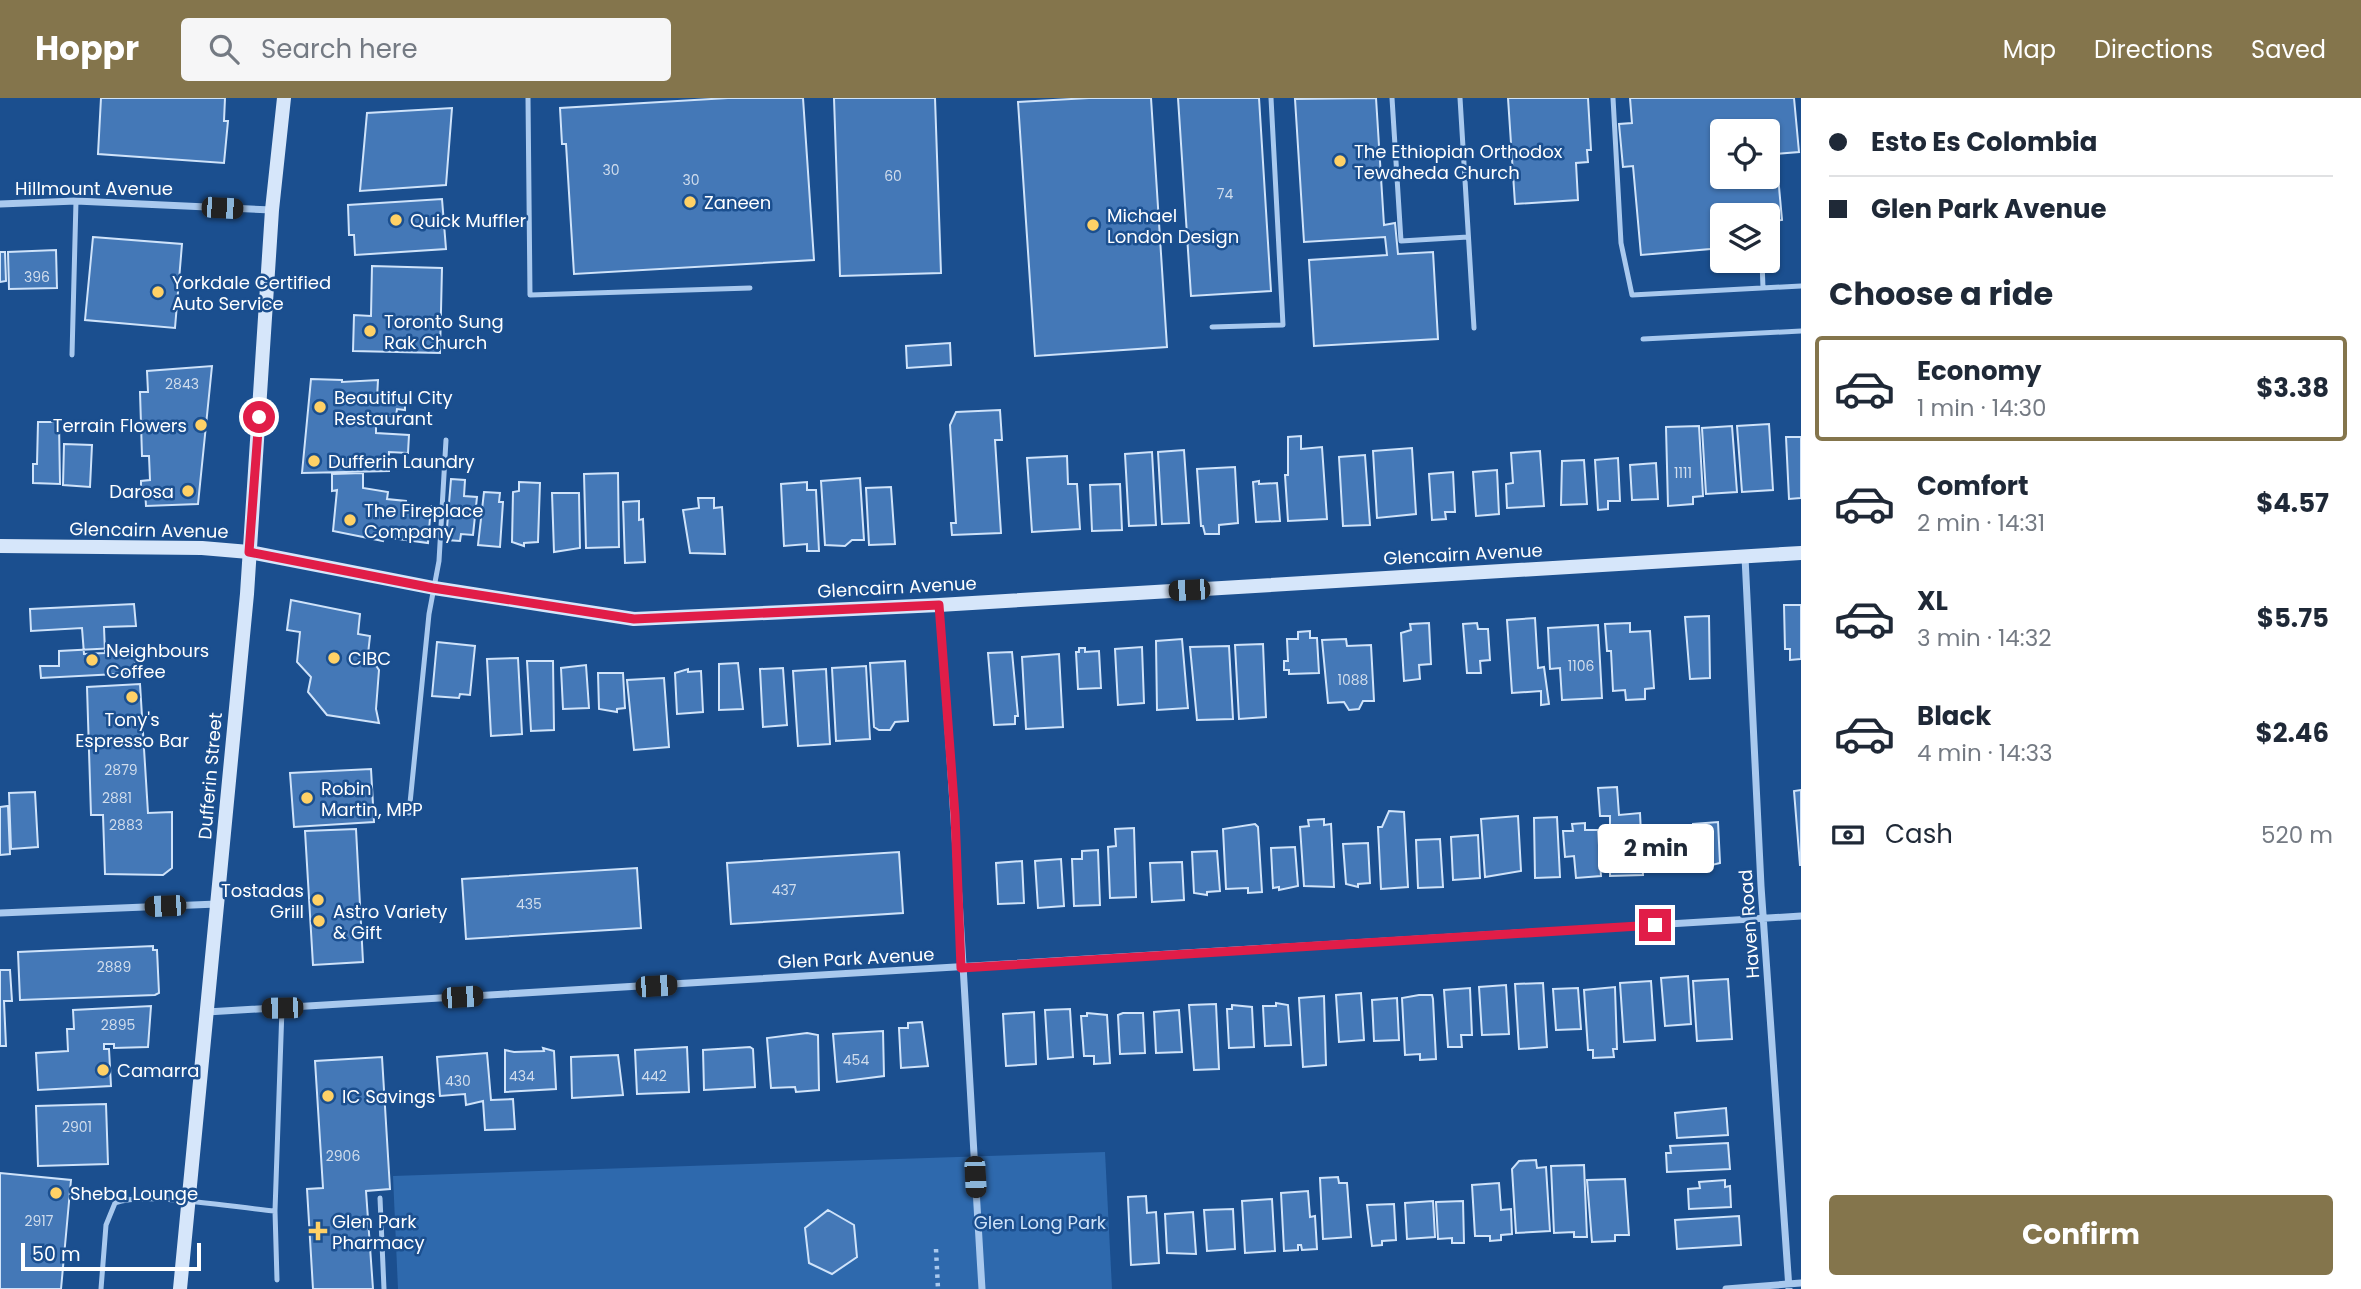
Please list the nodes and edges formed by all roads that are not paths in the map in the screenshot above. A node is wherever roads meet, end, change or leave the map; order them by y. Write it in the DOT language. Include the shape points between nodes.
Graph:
graph roads {
  1 [pos="284,98"];
  2 [pos="528,98"];
  3 [pos="1271,98"];
  4 [pos="1392,98"];
  5 [pos="1460,98"];
  6 [pos="1613,98"];
  7 [pos="76,201"];
  8 [pos="0,204"];
  9 [pos="272,210"];
  10 [pos="1468,237"];
  11 [pos="1762,273"];
  12 [pos="1801,286"];
  13 [pos="750,288"];
  14 [pos="1763,288"];
  15 [pos="1212,327"];
  16 [pos="1474,328"];
  17 [pos="1801,331"];
  18 [pos="1643,339"];
  19 [pos="72,355"];
  20 [pos="446,440"];
  21 [pos="0,546"];
  22 [pos="249,552"];
  23 [pos="1801,553"];
  24 [pos="1745,557"];
  25 [pos="433,588"];
  26 [pos="939,605"];
  27 [pos="409,813"];
  28 [pos="218,904"];
  29 [pos="0,913"];
  30 [pos="1801,916"];
  31 [pos="1764,918"];
  32 [pos="961,968"];
  33 [pos="282,1008"];
  34 [pos="207,1012"];
  35 [pos="380,1198"];
  36 [pos="188,1203"];
  37 [pos="275,1211"];
  38 [pos="277,1280"];
  39 [pos="1801,1283"];
  40 [pos="1789,1287"];
  41 [pos="101,1289"];
  42 [pos="180,1289"];
  43 [pos="384,1289"];
  44 [pos="982,1289"];
  45 [pos="1726,1289"];
  1 -- 9 [label="street, Dufferin Street"];
  2 -- 13 [label="lane" via="530,295"];
  3 -- 15 [label="lane" via="1283,325"];
  4 -- 10 [label="lane" via="1401,241"];
  5 -- 10 [label="lane"];
  6 -- 14 [label="lane" via="1620,243 1632,295"];
  7 -- 8 [label="street, Hillmount Avenue"];
  7 -- 9 [label="street, Hillmount Avenue"];
  7 -- 19 [label="lane"];
  9 -- 22 [label="street, Dufferin Street"];
  10 -- 16 [label="lane"];
  11 -- 14 [label="lane"];
  12 -- 14 [label="lane"];
  17 -- 18 [label="lane"];
  20 -- 25 [label="lane" via="439,561"];
  21 -- 22 [label="street, Glencairn Avenue"];
  22 -- 25 [label="street, Glencairn Avenue"];
  22 -- 28 [label="street, Dufferin Street"];
  23 -- 24 [label="street, Glencairn Avenue"];
  24 -- 26 [label="street, Glencairn Avenue"];
  24 -- 31 [label="street, Haven Road"];
  25 -- 26 [label="street, Glencairn Avenue" via="634,619"];
  25 -- 27 [label="lane"];
  26 -- 32 [label="street"];
  28 -- 29 [label="street"];
  28 -- 34 [label="street, Dufferin Street"];
  30 -- 31 [label="street, Glen Park Avenue"];
  31 -- 32 [label="street, Glen Park Avenue"];
  31 -- 40 [label="street, Haven Road"];
  32 -- 33 [label="street, Glen Park Avenue"];
  32 -- 44 [label="street"];
  33 -- 34 [label="street, Glen Park Avenue"];
  33 -- 37 [label="lane"];
  34 -- 36 [label="street, Dufferin Street"];
  35 -- 43 [label="lane"];
  36 -- 37 [label="lane"];
  36 -- 41 [label="lane" via="147,1198 115,1203 106,1226"];
  36 -- 42 [label="street, Dufferin Street"];
  37 -- 38 [label="lane"];
  39 -- 40 [label="street"];
  40 -- 45 [label="street"];
}
